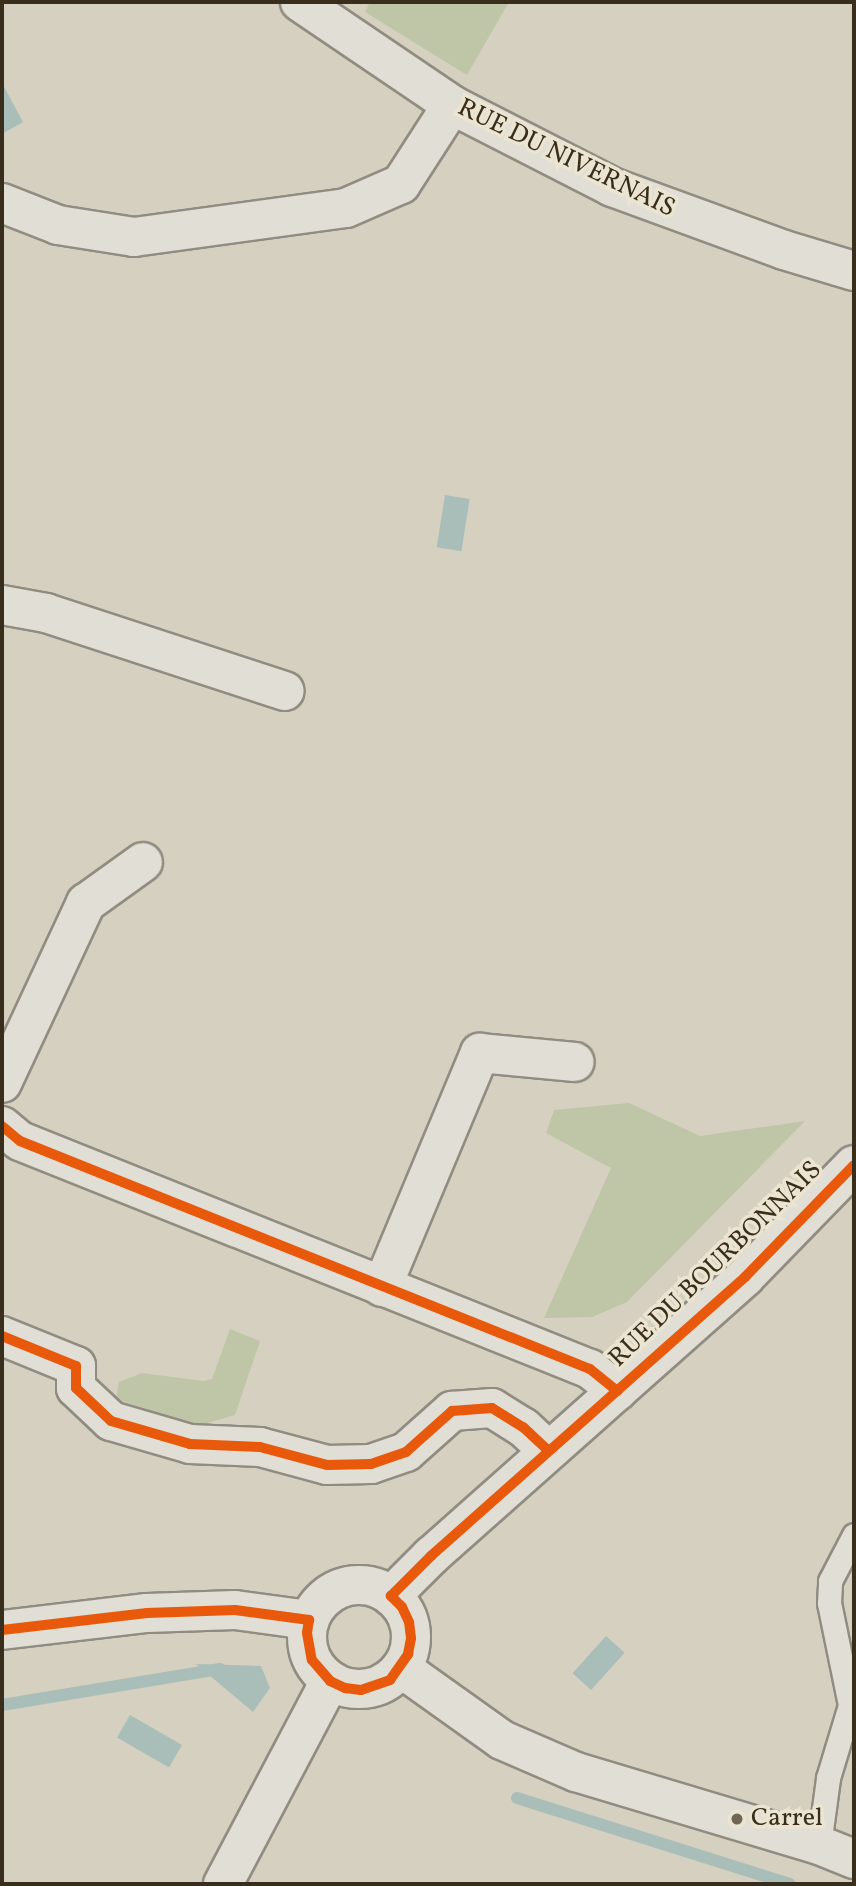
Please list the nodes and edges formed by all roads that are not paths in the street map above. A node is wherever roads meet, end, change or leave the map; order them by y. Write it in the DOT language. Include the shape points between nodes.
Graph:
graph roads {
  1 [pos="300,2"];
  2 [pos="452,105"];
  3 [pos="2,203"];
  4 [pos="854,271"];
  5 [pos="2,605"];
  6 [pos="285,691"];
  7 [pos="143,862"];
  8 [pos="575,1062"];
  9 [pos="2,1083"];
  10 [pos="2,1126"];
  11 [pos="854,1165"];
  12 [pos="382,1287"];
  13 [pos="2,1336"];
  14 [pos="617,1391"];
  15 [pos="549,1451"];
  16 [pos="854,1535"];
  17 [pos="391,1596"];
  18 [pos="309,1620"];
  19 [pos="2,1630"];
  20 [pos="401,1668"];
  21 [pos="330,1681"];
  22 [pos="819,1845"];
  23 [pos="854,1859"];
  24 [pos="223,1884"];
  1 -- 2 [label="street, RUE DU NIVERNAIS"];
  2 -- 3 [label="street" via="401,184 346,208 134,237 58,225"];
  2 -- 4 [label="street, RUE DU NIVERNAIS" via="612,187 748,238"];
  5 -- 6 [label="street" via="46,612"];
  7 -- 9 [label="street" via="86,902"];
  8 -- 12 [label="street" via="480,1053"];
  10 -- 12 [label="street" via="20,1141"];
  11 -- 14 [label="street, RUE DU BOURBONNAIS" via="745,1277"];
  12 -- 14 [label="street" via="590,1369"];
  13 -- 15 [label="street" via="76,1366 76,1388 111,1421 190,1444 260,1447 327,1465 371,1464 407,1452 452,1411 492,1408 523,1427"];
  14 -- 15 [label="street, RUE DU BOURBONNAIS"];
  15 -- 17 [label="street, RUE DU BOURBONNAIS"];
  16 -- 22 [label="lane" via="830,1581 829,1604 850,1705 828,1778"];
  17 -- 18 [label="street" via="361,1584 345,1587 330,1594"];
  17 -- 20 [label="street" via="406,1615 411,1638"];
  18 -- 19 [label="street" via="235,1610 147,1613"];
  18 -- 21 [label="street" via="310,1654"];
  20 -- 21 [label="street" via="390,1680 360,1690"];
  20 -- 22 [label="street" via="502,1740 576,1772"];
  21 -- 24 [label="street"];
  22 -- 23 [label="street"];
}
